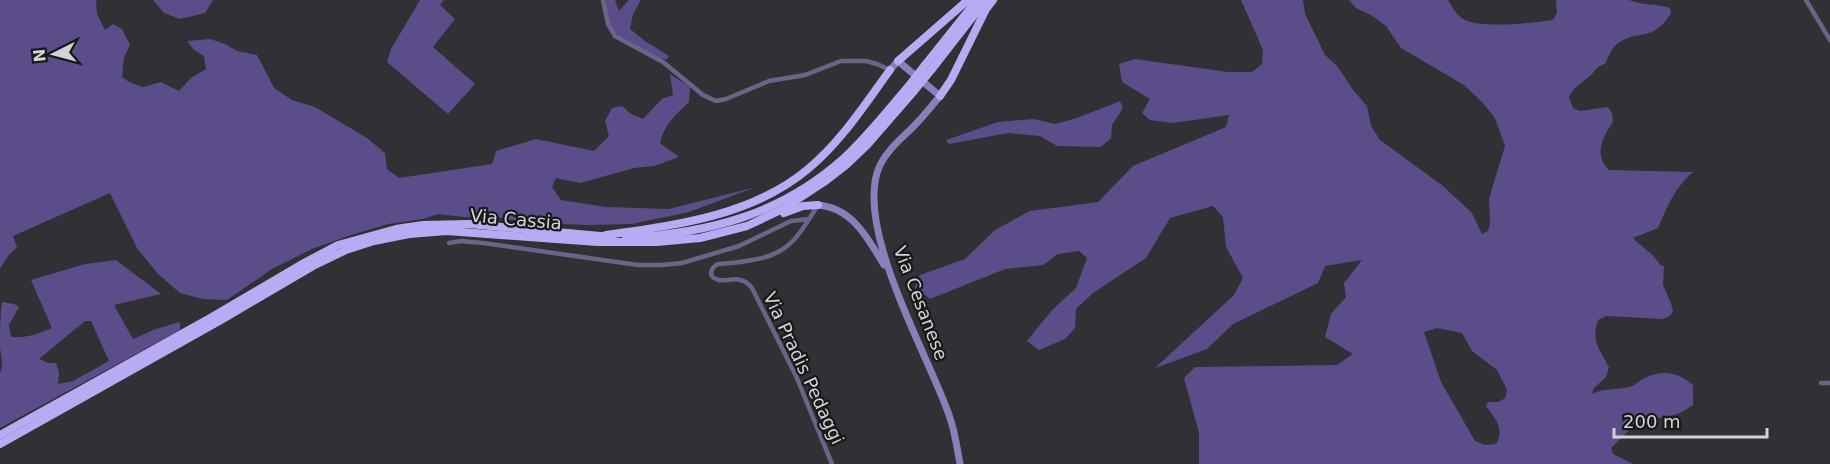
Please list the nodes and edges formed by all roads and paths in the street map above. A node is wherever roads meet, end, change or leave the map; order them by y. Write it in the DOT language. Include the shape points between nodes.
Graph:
graph roads {
  1 [pos="603,0"];
  2 [pos="968,0"];
  3 [pos="977,0"];
  4 [pos="986,0"];
  5 [pos="993,0"];
  6 [pos="1806,0"];
  7 [pos="1830,40"];
  8 [pos="898,61"];
  9 [pos="928,67"];
  10 [pos="890,70"];
  11 [pos="911,89"];
  12 [pos="940,96"];
  13 [pos="818,204"];
  14 [pos="809,219"];
  15 [pos="747,226"];
  16 [pos="598,236"];
  17 [pos="449,243"];
  18 [pos="888,270"];
  19 [pos="1821,383"];
  20 [pos="1830,383"];
  21 [pos="0,435"];
  22 [pos="0,444"];
  23 [pos="832,464"];
  24 [pos="960,464"];
  1 -- 10 [label="street" via="615,36 663,62 703,95 716,100 844,60 872,62"];
  2 -- 8 [label="highway"];
  3 -- 9 [label="highway, Via Cassia"];
  4 -- 9 [label="highway, Via Cassia"];
  5 -- 12 [label="highway"];
  6 -- 7 [label="street"];
  8 -- 10 [label="street"];
  8 -- 12 [label="street"];
  9 -- 11 [label="highway, Via Cassia, bridge"];
  10 -- 16 [label="highway" via="832,146 808,169 778,189 696,221"];
  11 -- 15 [label="highway, Via Cassia" via="846,165 783,209"];
  11 -- 16 [label="highway, Via Cassia" via="843,159 776,204 743,219 696,230 643,237"];
  12 -- 18 [label="street, Via Cesanese" via="889,151 876,177 874,210"];
  13 -- 14 [label="street, Via Pradis Pedaggi"];
  13 -- 15 [label="highway"];
  13 -- 18 [label="street" via="838,209 856,223"];
  14 -- 17 [label="street" via="789,222 732,249 662,266 483,243"];
  14 -- 23 [label="street, Via Pradis Pedaggi" via="779,253 718,264 711,274 720,280 742,280 752,288 796,375"];
  15 -- 22 [label="highway, Via Cassia" via="700,238 650,243 447,231 410,234 346,250"];
  16 -- 21 [label="highway, Via Cassia" via="447,224 396,229 338,245"];
  18 -- 24 [label="street, Via Cesanese" via="949,415"];
  19 -- 20 [label="street"];
}
